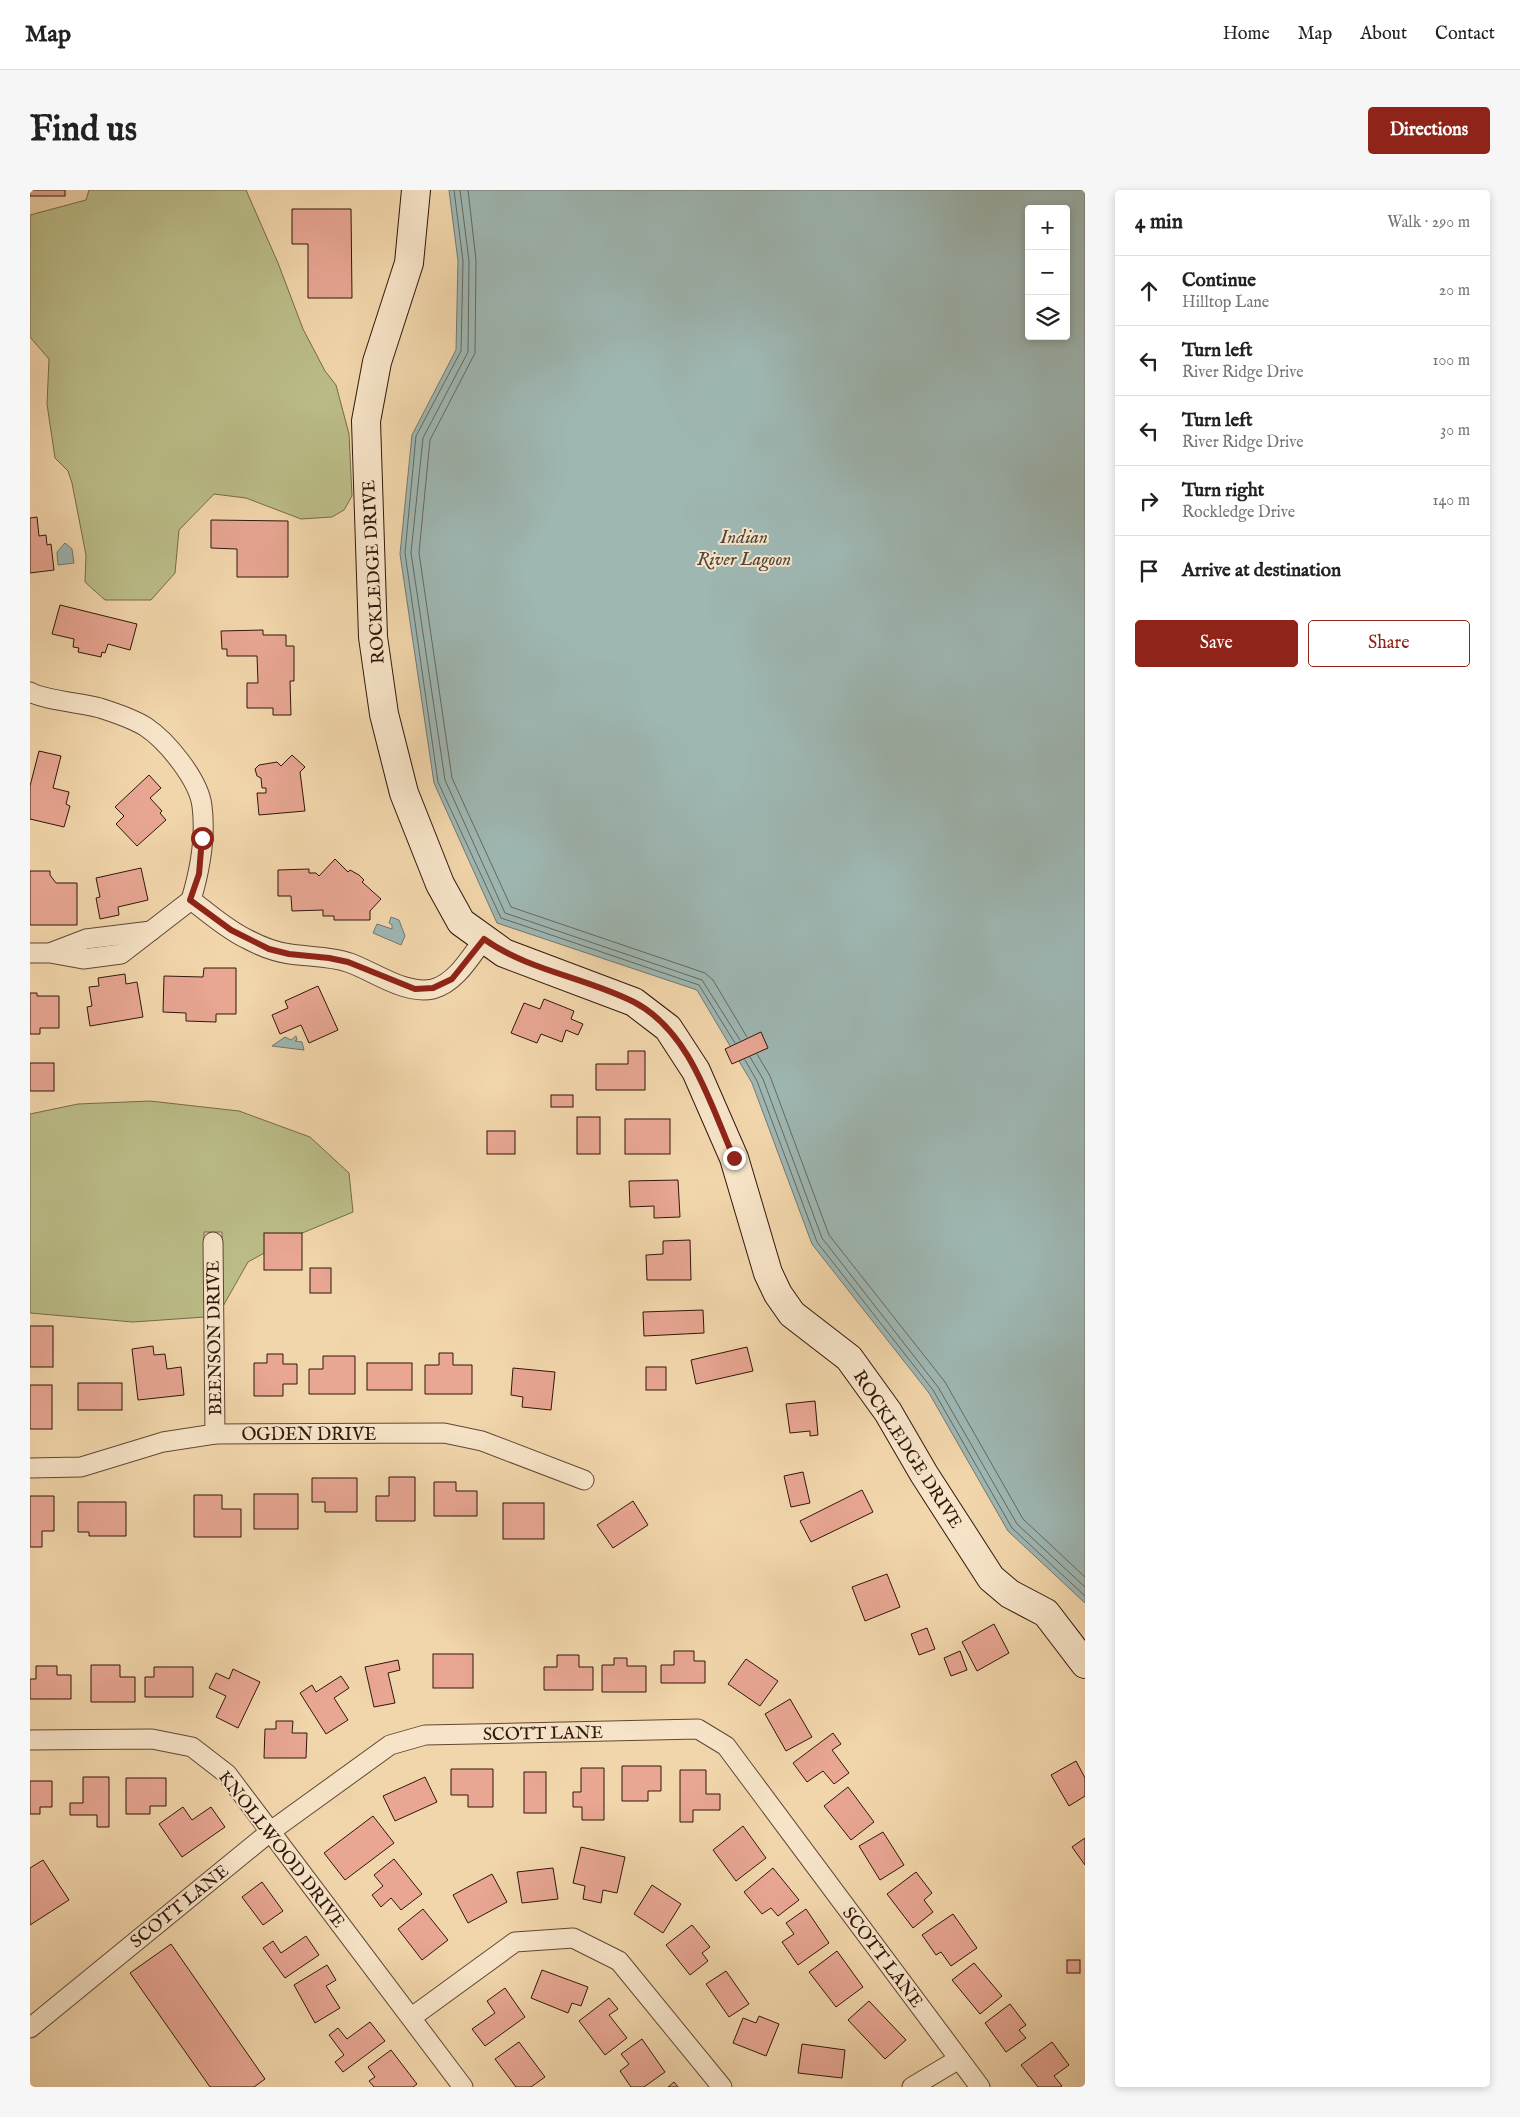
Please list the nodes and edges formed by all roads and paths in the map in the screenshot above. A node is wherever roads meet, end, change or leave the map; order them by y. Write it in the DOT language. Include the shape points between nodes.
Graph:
graph roads {
  1 [pos="416,190"];
  2 [pos="30,692"];
  3 [pos="190,900"];
  4 [pos="484,939"];
  5 [pos="30,953"];
  6 [pos="213,1242"];
  7 [pos="215,1434"];
  8 [pos="30,1468"];
  9 [pos="584,1480"];
  10 [pos="1085,1664"];
  11 [pos="30,1740"];
  12 [pos="271,1831"];
  13 [pos="412,2017"];
  14 [pos="30,2028"];
  15 [pos="959,2060"];
  16 [pos="463,2087"];
  17 [pos="722,2087"];
  18 [pos="912,2087"];
  19 [pos="980,2087"];
  1 -- 4 [label="street, ROCKLEDGE DRIVE" via="409,263 377,362 366,420 372,637 384,714 404,793 440,884 461,922"];
  2 -- 3 [label="street" via="100,708 146,727 191,778 202,805 199,874"];
  3 -- 4 [label="street" via="231,930 269,949 348,962 415,989 433,988 452,979"];
  3 -- 5 [label="street" via="122,954 83,959"];
  4 -- 10 [label="street, ROCKLEDGE DRIVE" via="504,953 634,1002 668,1028 696,1071 734,1158 768,1273 778,1294 792,1314 849,1358 888,1412 991,1578 1010,1594 1046,1613"];
  6 -- 7 [label="street, BEENSON DRIVE"];
  7 -- 8 [label="street, OGDEN DRIVE" via="163,1442 81,1467"];
  7 -- 9 [label="street, OGDEN DRIVE" via="444,1433 482,1441"];
  11 -- 12 [label="street, KNOLLWOOD DRIVE" via="152,1739 192,1747 227,1774"];
  12 -- 13 [label="street, KNOLLWOOD DRIVE"];
  12 -- 14 [label="street, SCOTT LANE"];
  12 -- 15 [label="street, SCOTT LANE" via="390,1746 425,1735 698,1730 726,1746"];
  13 -- 16 [label="street, KNOLLWOOD DRIVE"];
  13 -- 17 [label="street" via="515,1942 573,1938 619,1961"];
  15 -- 18 [label="street"];
  15 -- 19 [label="street, SCOTT LANE"];
}
